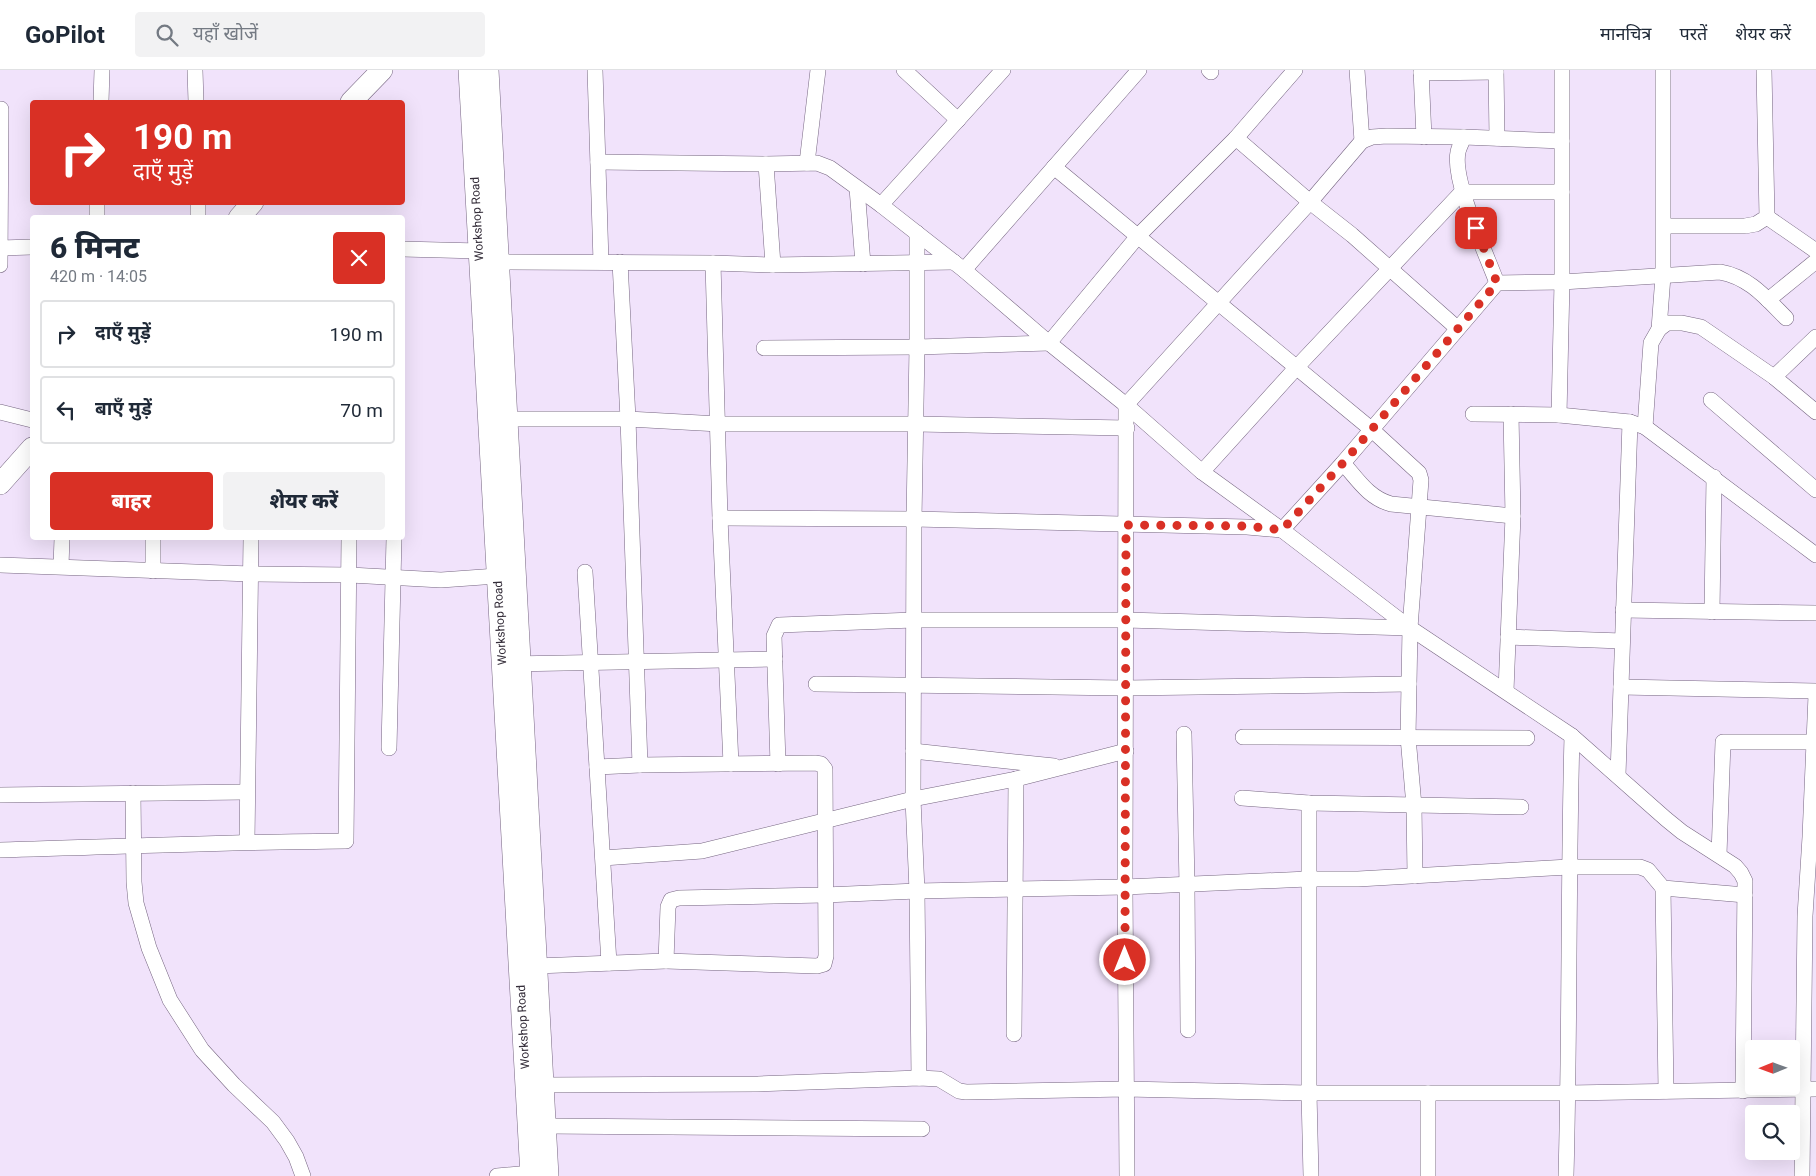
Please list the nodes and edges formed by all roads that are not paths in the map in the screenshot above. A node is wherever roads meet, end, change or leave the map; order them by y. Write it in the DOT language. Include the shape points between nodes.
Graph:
graph roads {
  1 [pos="102,70"];
  2 [pos="196,70"];
  3 [pos="382,70"];
  4 [pos="470,70"];
  5 [pos="488,70"];
  6 [pos="595,70"];
  7 [pos="818,70"];
  8 [pos="904,70"];
  9 [pos="1003,70"];
  10 [pos="1139,70"];
  11 [pos="1295,70"];
  12 [pos="1357,70"];
  13 [pos="1562,70"];
  14 [pos="1663,70"];
  15 [pos="1764,70"];
  16 [pos="1496,71"];
  17 [pos="1421,72"];
  18 [pos="101,100"];
  19 [pos="196,100"];
  20 [pos="352,100"];
  21 [pos="1,109"];
  22 [pos="958,120"];
  23 [pos="1424,137"];
  24 [pos="1464,137"];
  25 [pos="1236,138"];
  26 [pos="1497,138"];
  27 [pos="1562,141"];
  28 [pos="1362,142"];
  29 [pos="598,162"];
  30 [pos="807,163"];
  31 [pos="766,164"];
  32 [pos="1054,167"];
  33 [pos="858,188"];
  34 [pos="1462,192"];
  35 [pos="1562,192"];
  36 [pos="1310,202"];
  37 [pos="250,205"];
  38 [pos="881,205"];
  39 [pos="242,215"];
  40 [pos="1767,217"];
  41 [pos="1664,226"];
  42 [pos="917,233"];
  43 [pos="1138,236"];
  44 [pos="30,247"];
  45 [pos="0,248"];
  46 [pos="405,250"];
  47 [pos="479,251"];
  48 [pos="1816,251"];
  49 [pos="1816,261"];
  50 [pos="498,262"];
  51 [pos="601,262"];
  52 [pos="620,262"];
  53 [pos="918,262"];
  54 [pos="713,263"];
  55 [pos="863,264"];
  56 [pos="0,265"];
  57 [pos="773,265"];
  58 [pos="959,266"];
  59 [pos="1389,268"];
  60 [pos="1664,276"];
  61 [pos="1562,282"];
  62 [pos="1497,283"];
  63 [pos="1768,300"];
  64 [pos="1218,302"];
  65 [pos="1786,318"];
  66 [pos="1457,328"];
  67 [pos="1660,329"];
  68 [pos="1816,337"];
  69 [pos="1049,343"];
  70 [pos="918,347"];
  71 [pos="764,348"];
  72 [pos="1296,368"];
  73 [pos="1774,377"];
  74 [pos="1711,400"];
  75 [pos="1126,405"];
  76 [pos="0,412"];
  77 [pos="1816,412"];
  78 [pos="1473,414"];
  79 [pos="1510,414"];
  80 [pos="1559,415"];
  81 [pos="506,419"];
  82 [pos="628,419"];
  83 [pos="30,420"];
  84 [pos="1630,422"];
  85 [pos="719,424"];
  86 [pos="916,424"];
  87 [pos="1645,427"];
  88 [pos="1127,428"];
  89 [pos="1371,429"];
  90 [pos="30,450"];
  91 [pos="1343,463"];
  92 [pos="1202,472"];
  93 [pos="1714,477"];
  94 [pos="0,484"];
  95 [pos="1816,490"];
  96 [pos="1419,507"];
  97 [pos="1513,516"];
  98 [pos="720,518"];
  99 [pos="914,519"];
  100 [pos="1126,525"];
  101 [pos="1282,530"];
  102 [pos="62,540"];
  103 [pos="153,540"];
  104 [pos="251,540"];
  105 [pos="349,540"];
  106 [pos="394,540"];
  107 [pos="1816,555"];
  108 [pos="0,565"];
  109 [pos="61,566"];
  110 [pos="154,571"];
  111 [pos="585,572"];
  112 [pos="251,574"];
  113 [pos="350,575"];
  114 [pos="497,576"];
  115 [pos="394,578"];
  116 [pos="1623,610"];
  117 [pos="1712,612"];
  118 [pos="1816,613"];
  119 [pos="914,620"];
  120 [pos="1125,620"];
  121 [pos="1410,628"];
  122 [pos="1508,637"];
  123 [pos="1622,641"];
  124 [pos="775,659"];
  125 [pos="726,661"];
  126 [pos="590,662"];
  127 [pos="636,662"];
  128 [pos="511,664"];
  129 [pos="816,684"];
  130 [pos="914,684"];
  131 [pos="1409,684"];
  132 [pos="1621,687"];
  133 [pos="1125,688"];
  134 [pos="1816,690"];
  135 [pos="1506,691"];
  136 [pos="1816,695"];
  137 [pos="1184,734"];
  138 [pos="1572,736"];
  139 [pos="1243,737"];
  140 [pos="1408,737"];
  141 [pos="1527,738"];
  142 [pos="1814,742"];
  143 [pos="389,748"];
  144 [pos="1126,750"];
  145 [pos="913,751"];
  146 [pos="731,764"];
  147 [pos="778,764"];
  148 [pos="640,765"];
  149 [pos="1060,766"];
  150 [pos="597,767"];
  151 [pos="1618,776"];
  152 [pos="1016,779"];
  153 [pos="0,785"];
  154 [pos="246,792"];
  155 [pos="133,793"];
  156 [pos="8,794"];
  157 [pos="1814,797"];
  158 [pos="914,798"];
  159 [pos="1242,798"];
  160 [pos="1309,803"];
  161 [pos="1414,806"];
  162 [pos="1521,807"];
  163 [pos="824,821"];
  164 [pos="247,842"];
  165 [pos="134,847"];
  166 [pos="0,850"];
  167 [pos="1719,855"];
  168 [pos="603,858"];
  169 [pos="1569,867"];
  170 [pos="1414,876"];
  171 [pos="1308,879"];
  172 [pos="1187,885"];
  173 [pos="1125,887"];
  174 [pos="1016,888"];
  175 [pos="1663,888"];
  176 [pos="917,890"];
  177 [pos="825,895"];
  178 [pos="1745,895"];
  179 [pos="666,961"];
  180 [pos="609,963"];
  181 [pos="536,966"];
  182 [pos="1188,1030"];
  183 [pos="1014,1034"];
  184 [pos="919,1078"];
  185 [pos="542,1085"];
  186 [pos="1126,1089"];
  187 [pos="1809,1089"];
  188 [pos="1666,1091"];
  189 [pos="1744,1091"];
  190 [pos="1309,1093"];
  191 [pos="1428,1093"];
  192 [pos="1568,1093"];
  193 [pos="545,1126"];
  194 [pos="922,1129"];
  195 [pos="537,1175"];
  196 [pos="303,1176"];
  197 [pos="497,1176"];
  198 [pos="1127,1176"];
  199 [pos="1311,1176"];
  200 [pos="1428,1176"];
  201 [pos="1566,1176"];
  202 [pos="1802,1176"];
  1 -- 18 [label="street"];
  2 -- 19 [label="street"];
  3 -- 20 [label="main road"];
  4 -- 47 [label="main road, Workshop Road"];
  5 -- 50 [label="main road, Workshop Road"];
  6 -- 29 [label="street"];
  7 -- 30 [label="street"];
  8 -- 22 [label="street"];
  9 -- 22 [label="street"];
  10 -- 32 [label="street"];
  11 -- 25 [label="street"];
  12 -- 28 [label="street"];
  13 -- 27 [label="street"];
  14 -- 41 [label="street"];
  15 -- 40 [label="street"];
  16 -- 17 [label="street"];
  16 -- 26 [label="street"];
  17 -- 23 [label="street"];
  21 -- 45 [label="street"];
  22 -- 38 [label="street"];
  23 -- 24 [label="street"];
  23 -- 28 [label="street" via="1380,136"];
  24 -- 26 [label="street"];
  24 -- 34 [label="street" via="1458,152"];
  25 -- 36 [label="street"];
  25 -- 43 [label="street"];
  26 -- 27 [label="street"];
  27 -- 35 [label="street"];
  28 -- 36 [label="street"];
  29 -- 31 [label="street"];
  29 -- 51 [label="street"];
  30 -- 31 [label="street"];
  30 -- 33 [label="street" via="830,168"];
  31 -- 57 [label="street"];
  32 -- 43 [label="street"];
  32 -- 58 [label="street"];
  33 -- 38 [label="street"];
  33 -- 55 [label="street"];
  34 -- 35 [label="street"];
  34 -- 59 [label="street"];
  34 -- 62 [label="street"];
  35 -- 61 [label="street"];
  36 -- 59 [label="street"];
  36 -- 64 [label="street"];
  37 -- 39 [label="main road"];
  38 -- 42 [label="street"];
  40 -- 41 [label="street" via="1745,226"];
  40 -- 48 [label="street"];
  41 -- 60 [label="street"];
  42 -- 53 [label="street"];
  42 -- 58 [label="street"];
  43 -- 64 [label="street"];
  43 -- 69 [label="street"];
  44 -- 45 [label="street"];
  45 -- 56 [label="street"];
  46 -- 47 [label="street"];
  47 -- 114 [label="main road, Workshop Road"];
  49 -- 63 [label="street"];
  50 -- 51 [label="street"];
  50 -- 81 [label="main road, Workshop Road"];
  51 -- 52 [label="street"];
  52 -- 54 [label="street"];
  52 -- 82 [label="street"];
  53 -- 55 [label="street"];
  53 -- 58 [label="street"];
  53 -- 70 [label="street"];
  54 -- 57 [label="street"];
  54 -- 85 [label="street"];
  55 -- 57 [label="street"];
  58 -- 69 [label="street"];
  59 -- 66 [label="street"];
  59 -- 72 [label="street"];
  60 -- 61 [label="street"];
  60 -- 63 [label="street" via="1732,274"];
  60 -- 67 [label="street"];
  61 -- 62 [label="street"];
  61 -- 80 [label="street"];
  62 -- 66 [label="street"];
  63 -- 65 [label="street"];
  64 -- 72 [label="street"];
  64 -- 75 [label="street"];
  66 -- 89 [label="street"];
  67 -- 73 [label="street" via="1667,323 1701,327"];
  67 -- 87 [label="street" via="1651,343"];
  68 -- 73 [label="street"];
  69 -- 70 [label="street"];
  69 -- 75 [label="street"];
  70 -- 71 [label="street"];
  70 -- 86 [label="street"];
  72 -- 89 [label="street"];
  72 -- 92 [label="street"];
  73 -- 77 [label="street"];
  74 -- 95 [label="street"];
  75 -- 88 [label="street"];
  75 -- 92 [label="street"];
  76 -- 83 [label="street"];
  78 -- 79 [label="street"];
  79 -- 80 [label="street"];
  79 -- 97 [label="street"];
  80 -- 84 [label="street"];
  81 -- 82 [label="street"];
  81 -- 128 [label="main road, Workshop Road"];
  82 -- 85 [label="street"];
  82 -- 127 [label="street"];
  84 -- 87 [label="street"];
  84 -- 116 [label="street"];
  85 -- 86 [label="street"];
  85 -- 98 [label="street"];
  86 -- 88 [label="street"];
  86 -- 99 [label="street"];
  87 -- 93 [label="street"];
  88 -- 100 [label="street"];
  89 -- 91 [label="street"];
  89 -- 96 [label="street" via="1419,473"];
  90 -- 94 [label="main road"];
  91 -- 96 [label="street" via="1380,501"];
  91 -- 101 [label="street"];
  92 -- 101 [label="street"];
  93 -- 107 [label="street"];
  93 -- 117 [label="street"];
  96 -- 97 [label="street"];
  96 -- 121 [label="street"];
  97 -- 122 [label="street"];
  98 -- 99 [label="street"];
  98 -- 125 [label="street"];
  99 -- 100 [label="street"];
  99 -- 119 [label="street"];
  100 -- 101 [label="street" via="1247,526"];
  100 -- 120 [label="street"];
  101 -- 121 [label="street"];
  102 -- 109 [label="street"];
  103 -- 110 [label="street"];
  104 -- 112 [label="street"];
  105 -- 113 [label="street"];
  106 -- 115 [label="street"];
  108 -- 109 [label="street"];
  109 -- 110 [label="street"];
  110 -- 112 [label="street"];
  111 -- 126 [label="street"];
  112 -- 113 [label="street"];
  112 -- 154 [label="street"];
  113 -- 115 [label="street"];
  113 -- 164 [label="street" via="346,841"];
  114 -- 115 [label="street" via="441,580"];
  114 -- 128 [label="main road, Workshop Road"];
  115 -- 143 [label="street"];
  116 -- 117 [label="street"];
  116 -- 123 [label="street"];
  117 -- 118 [label="street"];
  119 -- 120 [label="street"];
  119 -- 124 [label="street" via="779,625 774,636"];
  119 -- 130 [label="street"];
  120 -- 121 [label="street"];
  120 -- 133 [label="street"];
  121 -- 131 [label="street"];
  121 -- 135 [label="street"];
  122 -- 123 [label="street"];
  122 -- 135 [label="street"];
  123 -- 132 [label="street"];
  124 -- 125 [label="street"];
  124 -- 147 [label="street"];
  125 -- 127 [label="street"];
  125 -- 146 [label="street"];
  126 -- 127 [label="street"];
  126 -- 128 [label="street"];
  126 -- 150 [label="street"];
  127 -- 148 [label="street"];
  128 -- 181 [label="main road, Workshop Road"];
  128 -- 195 [label="main road, Workshop Road"];
  129 -- 130 [label="street"];
  130 -- 133 [label="street"];
  130 -- 145 [label="street"];
  131 -- 133 [label="street"];
  131 -- 140 [label="street"];
  132 -- 134 [label="street"];
  132 -- 151 [label="street"];
  133 -- 144 [label="street"];
  135 -- 138 [label="street"];
  136 -- 142 [label="street"];
  137 -- 172 [label="street"];
  138 -- 151 [label="street"];
  138 -- 169 [label="street"];
  139 -- 140 [label="street"];
  140 -- 141 [label="street"];
  140 -- 161 [label="street"];
  142 -- 157 [label="street"];
  142 -- 167 [label="street" via="1723,742"];
  144 -- 149 [label="street"];
  144 -- 173 [label="street"];
  145 -- 149 [label="street"];
  145 -- 158 [label="street"];
  146 -- 147 [label="street"];
  146 -- 148 [label="street"];
  147 -- 163 [label="street" via="822,764 825,769"];
  148 -- 150 [label="street"];
  149 -- 152 [label="street"];
  150 -- 168 [label="street"];
  151 -- 167 [label="street" via="1682,832"];
  152 -- 158 [label="street"];
  152 -- 174 [label="street"];
  153 -- 156 [label="street"];
  154 -- 155 [label="street"];
  154 -- 164 [label="street"];
  155 -- 156 [label="street"];
  155 -- 165 [label="street"];
  157 -- 187 [label="street" via="1805,916"];
  158 -- 163 [label="street"];
  158 -- 176 [label="street"];
  159 -- 160 [label="street"];
  160 -- 161 [label="street"];
  160 -- 171 [label="street"];
  161 -- 162 [label="street"];
  161 -- 170 [label="street"];
  163 -- 168 [label="street" via="702,851"];
  163 -- 177 [label="street"];
  164 -- 165 [label="street"];
  165 -- 166 [label="street"];
  165 -- 196 [label="street" via="139,917 170,1000 202,1050 287,1140"];
  167 -- 178 [label="street" via="1742,873"];
  168 -- 180 [label="street"];
  169 -- 170 [label="street"];
  169 -- 175 [label="street" via="1640,867 1648,870"];
  169 -- 192 [label="street"];
  170 -- 171 [label="street"];
  171 -- 172 [label="street"];
  171 -- 190 [label="street"];
  172 -- 173 [label="street"];
  172 -- 182 [label="street"];
  173 -- 174 [label="street"];
  173 -- 186 [label="street"];
  174 -- 176 [label="street"];
  174 -- 183 [label="street"];
  175 -- 178 [label="street"];
  175 -- 188 [label="street"];
  176 -- 177 [label="street"];
  176 -- 184 [label="street"];
  177 -- 179 [label="street" via="671,900 667,913"];
  177 -- 179 [label="street" via="824,964"];
  178 -- 189 [label="street"];
  179 -- 180 [label="street"];
  180 -- 181 [label="street"];
  181 -- 185 [label="main road, Workshop Road"];
  184 -- 185 [label="street" via="758,1084"];
  184 -- 186 [label="street" via="939,1079 966,1092"];
  185 -- 193 [label="main road, Workshop Road"];
  186 -- 190 [label="street"];
  186 -- 198 [label="street"];
  187 -- 189 [label="street"];
  187 -- 202 [label="street"];
  188 -- 189 [label="street"];
  188 -- 192 [label="street"];
  190 -- 191 [label="street"];
  190 -- 199 [label="street"];
  191 -- 192 [label="street"];
  191 -- 200 [label="street"];
  192 -- 201 [label="street"];
  193 -- 194 [label="street"];
  193 -- 195 [label="main road, Workshop Road"];
  195 -- 197 [label="street"];
}
